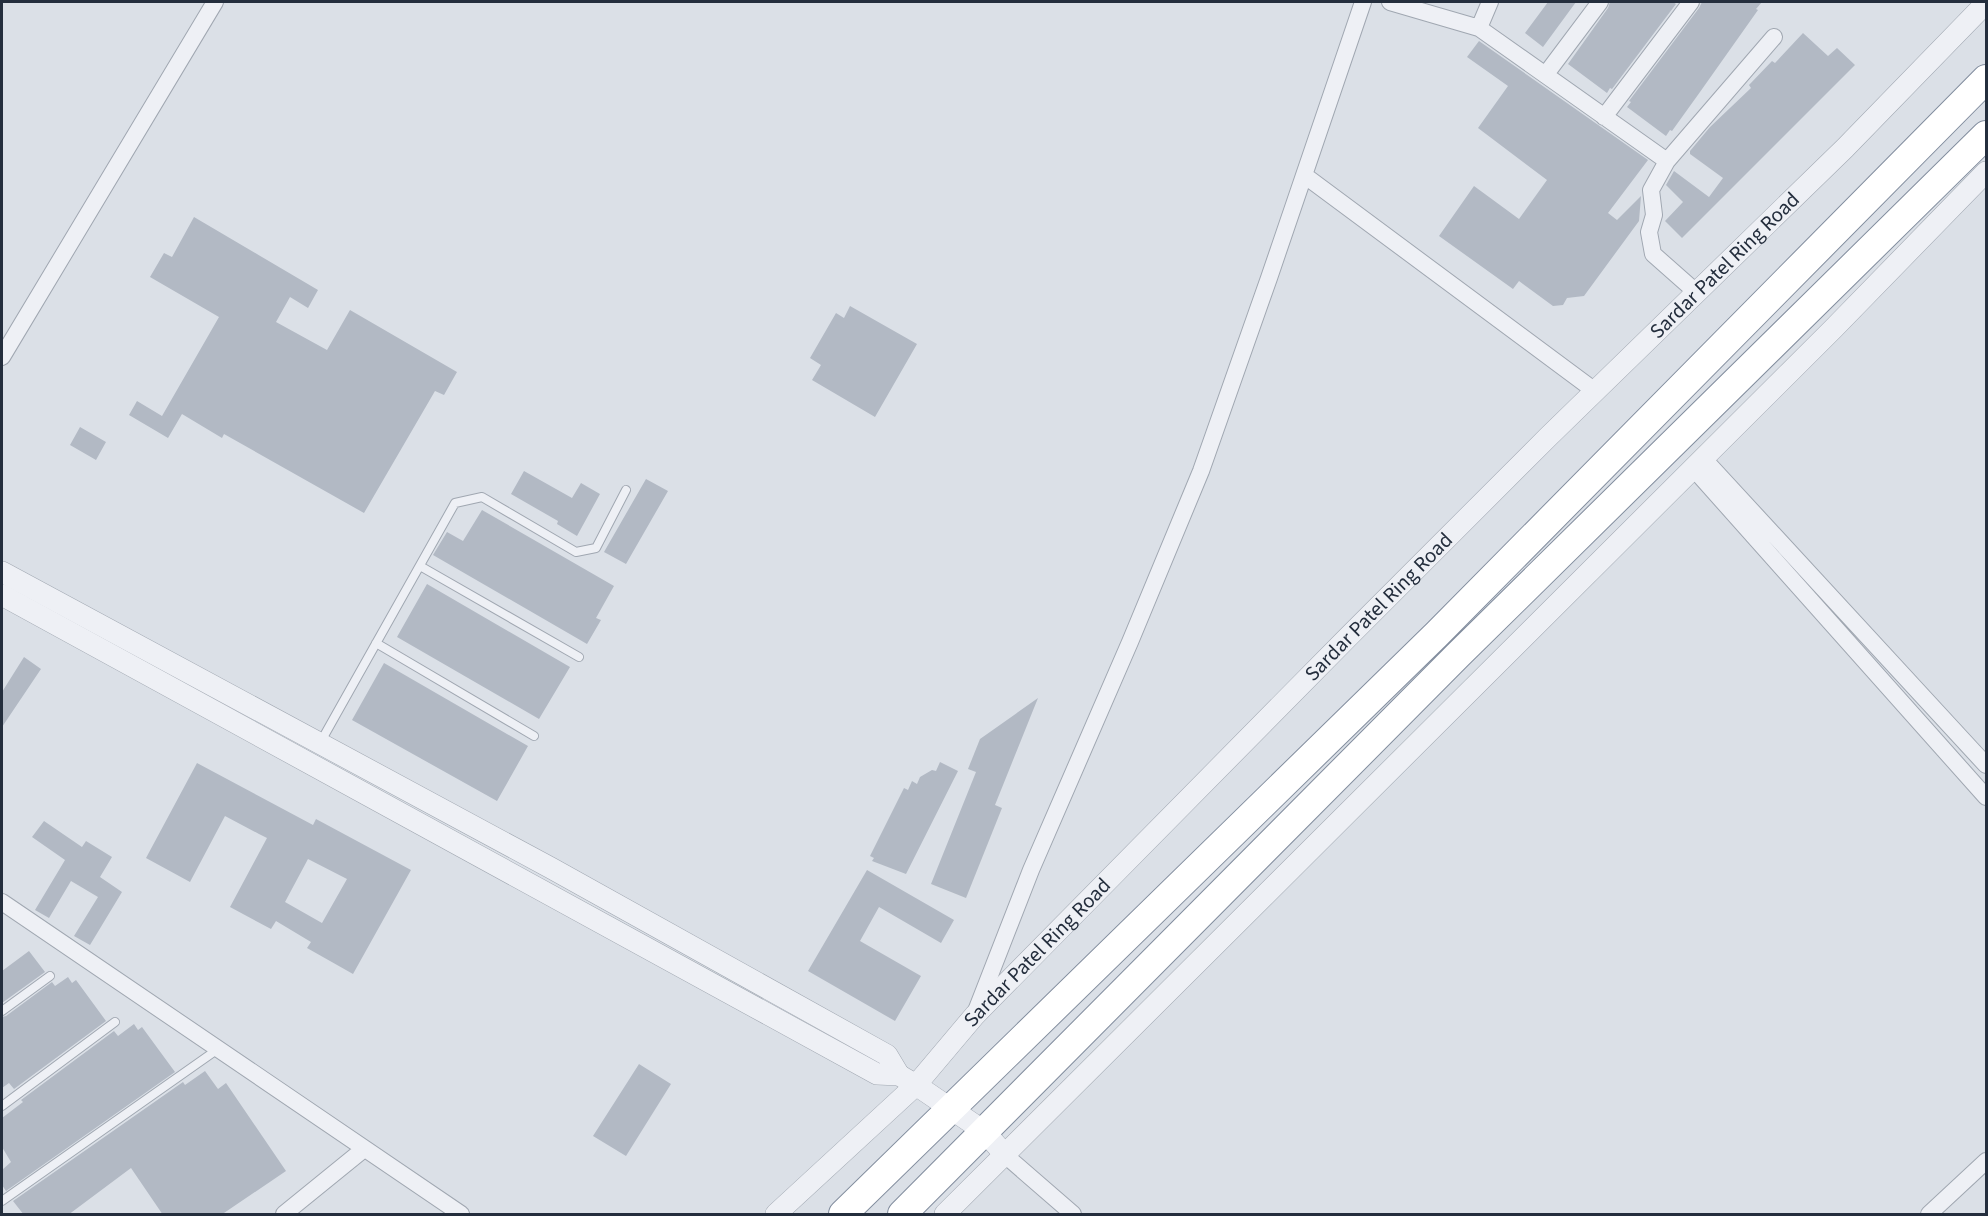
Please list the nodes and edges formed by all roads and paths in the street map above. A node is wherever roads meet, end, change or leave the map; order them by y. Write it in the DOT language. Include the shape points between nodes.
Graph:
graph roads {
  1 [pos="215,2"];
  2 [pos="1363,2"];
  3 [pos="1390,2"];
  4 [pos="1490,2"];
  5 [pos="1600,2"];
  6 [pos="1691,2"];
  7 [pos="1986,3"];
  8 [pos="1479,27"];
  9 [pos="1774,37"];
  10 [pos="1546,74"];
  11 [pos="1986,79"];
  12 [pos="1604,117"];
  13 [pos="1986,135"];
  14 [pos="1667,161"];
  15 [pos="1986,172"];
  16 [pos="1304,175"];
  17 [pos="1696,292"];
  18 [pos="2,357"];
  19 [pos="1595,391"];
  20 [pos="1698,463"];
  21 [pos="626,490"];
  22 [pos="420,566"];
  23 [pos="2,572"];
  24 [pos="2,595"];
  25 [pos="376,644"];
  26 [pos="579,657"];
  27 [pos="1376,693"];
  28 [pos="1398,715"];
  29 [pos="534,736"];
  30 [pos="320,743"];
  31 [pos="351,760"];
  32 [pos="1986,765"];
  33 [pos="340,781"];
  34 [pos="1986,796"];
  35 [pos="2,902"];
  36 [pos="50,976"];
  37 [pos="2,1011"];
  38 [pos="975,1015"];
  39 [pos="115,1022"];
  40 [pos="218,1049"];
  41 [pos="908,1080"];
  42 [pos="2,1106"];
  43 [pos="949,1109"];
  44 [pos="984,1132"];
  45 [pos="364,1149"];
  46 [pos="1005,1155"];
  47 [pos="1986,1161"];
  48 [pos="2,1201"];
  49 [pos="285,1215"];
  50 [pos="461,1215"];
  51 [pos="776,1215"];
  52 [pos="843,1215"];
  53 [pos="902,1215"];
  54 [pos="945,1215"];
  55 [pos="1073,1215"];
  56 [pos="1929,1215"];
  1 -- 18 [label="street"];
  2 -- 16 [label="street"];
  3 -- 8 [label="street"];
  4 -- 8 [label="street"];
  5 -- 10 [label="street"];
  6 -- 12 [label="street"];
  7 -- 17 [label="street, Sardar Patel Ring Road" via="1845,148"];
  8 -- 10 [label="street"];
  9 -- 14 [label="street"];
  10 -- 12 [label="street"];
  11 -- 27 [label="highway"];
  12 -- 14 [label="street"];
  13 -- 28 [label="highway"];
  14 -- 17 [label="street" via="1651,190 1654,214 1649,232 1653,254"];
  15 -- 20 [label="street"];
  16 -- 19 [label="street"];
  16 -- 38 [label="street" via="1201,471 1031,870"];
  17 -- 19 [label="street, Sardar Patel Ring Road"];
  19 -- 38 [label="street, Sardar Patel Ring Road"];
  20 -- 32 [label="street"];
  20 -- 34 [label="street"];
  20 -- 46 [label="street"];
  21 -- 22 [label="lane" via="596,548 576,552 482,497 455,502"];
  22 -- 25 [label="lane"];
  22 -- 26 [label="lane"];
  23 -- 30 [label="street"];
  24 -- 33 [label="street"];
  25 -- 29 [label="lane"];
  25 -- 30 [label="lane"];
  27 -- 28 [label="highway"];
  27 -- 43 [label="highway"];
  28 -- 44 [label="highway"];
  30 -- 31 [label="street"];
  31 -- 33 [label="street"];
  31 -- 41 [label="street" via="887,1055"];
  33 -- 41 [label="street" via="877,1074"];
  35 -- 40 [label="street"];
  36 -- 37 [label="lane"];
  38 -- 41 [label="street, Sardar Patel Ring Road"];
  39 -- 42 [label="lane"];
  40 -- 45 [label="street"];
  40 -- 48 [label="lane"];
  41 -- 43 [label="street"];
  41 -- 51 [label="street, Sardar Patel Ring Road"];
  43 -- 44 [label="street"];
  43 -- 52 [label="highway"];
  44 -- 46 [label="street"];
  44 -- 53 [label="highway"];
  45 -- 49 [label="street"];
  45 -- 50 [label="street"];
  46 -- 54 [label="street"];
  46 -- 55 [label="street"];
  47 -- 56 [label="street"];
}
